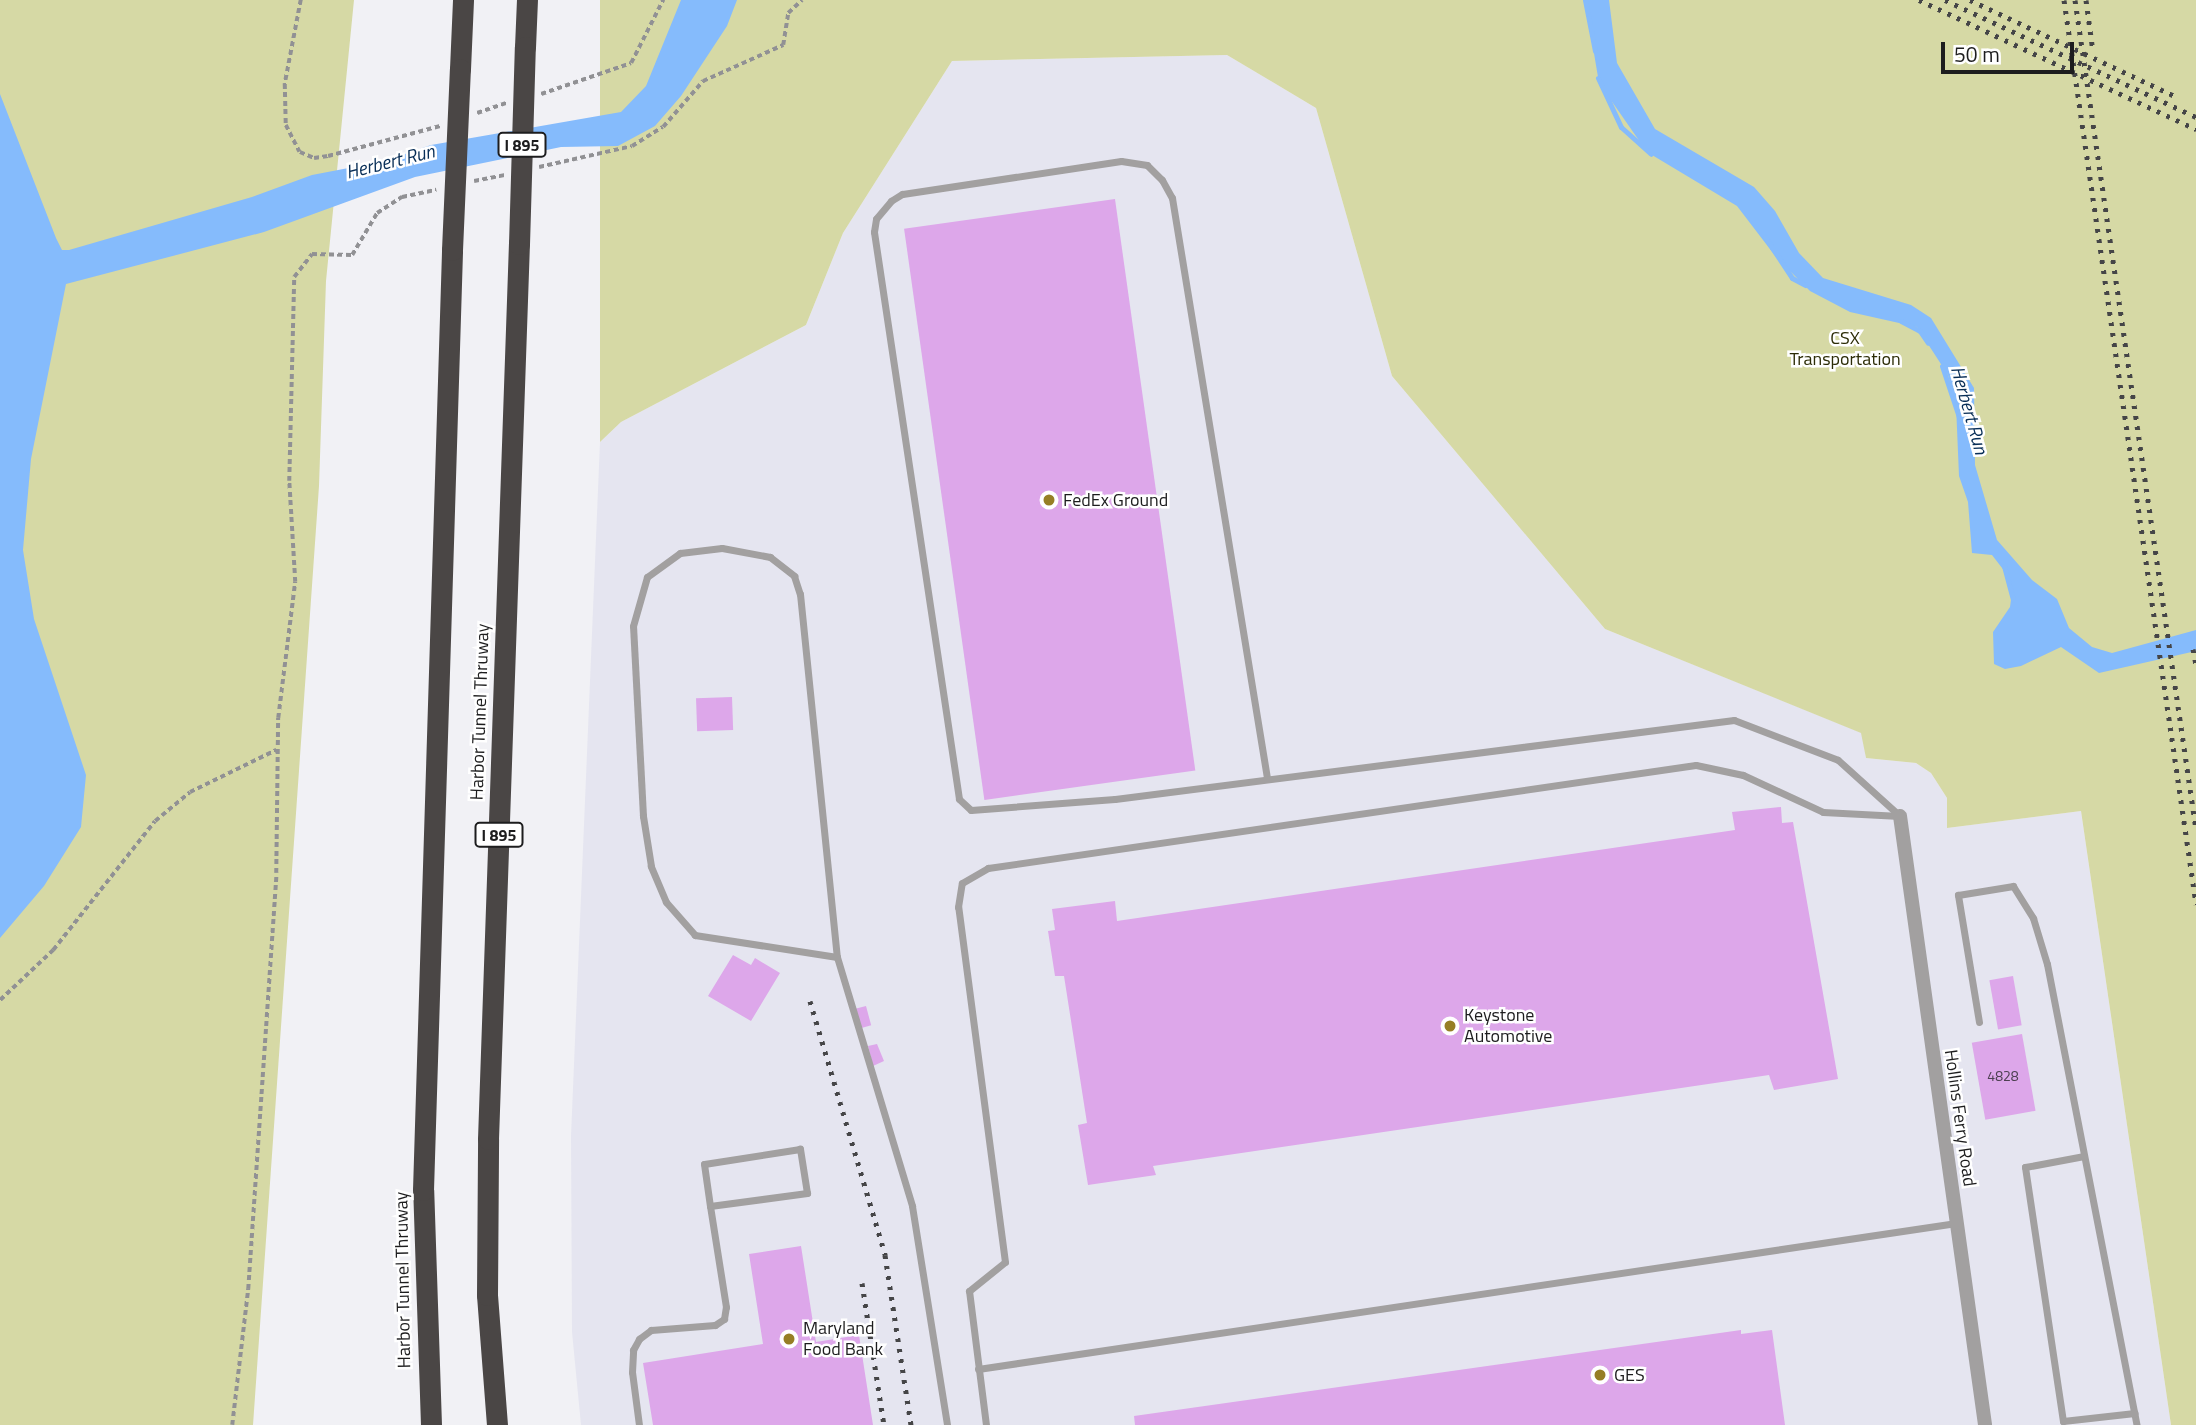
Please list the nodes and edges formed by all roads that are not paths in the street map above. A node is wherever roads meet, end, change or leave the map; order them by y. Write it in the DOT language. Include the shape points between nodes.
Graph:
graph roads {
  1 [pos="463,0"];
  2 [pos="527,0"];
  3 [pos="1267,778"];
  4 [pos="1900,816"];
  5 [pos="837,957"];
  6 [pos="1979,1022"];
  7 [pos="2084,1156"];
  8 [pos="710,1206"];
  9 [pos="1956,1223"];
  10 [pos="978,1369"];
  11 [pos="2135,1413"];
  12 [pos="432,1425"];
  13 [pos="497,1425"];
  14 [pos="639,1425"];
  15 [pos="947,1425"];
  16 [pos="986,1425"];
  17 [pos="1985,1425"];
  18 [pos="2137,1425"];
  1 -- 12 [label="highway, Harbor Tunnel Thruway, bridge" via="423,1190"];
  2 -- 13 [label="highway, Harbor Tunnel Thruway / I 895, bridge" via="488,1139 487,1295"];
  3 -- 3 [label="lane" via="983,811 971,810 959,799 874,232 876,219 891,201 902,194 1121,161 1147,165 1162,180 1172,198"];
  3 -- 4 [label="lane" via="1734,720 1838,760"];
  4 -- 9 [label="street, Hollins Ferry Road"];
  4 -- 10 [label="lane" via="1823,812 1744,775 1696,765 988,868 962,883 958,907 1005,1262 969,1291"];
  5 -- 5 [label="lane" via="800,594 794,576 770,557 752,552 699,547 680,553 647,577 633,626 643,816 651,866 666,902 695,935"];
  5 -- 15 [label="lane" via="912,1206"];
  6 -- 7 [label="lane" via="1958,895 2013,886 2033,918 2047,964"];
  7 -- 11 [label="lane"];
  7 -- 11 [label="lane" via="2025,1167 2063,1421"];
  8 -- 8 [label="lane" via="704,1164 800,1149 807,1193"];
  8 -- 14 [label="lane" via="724,1319 715,1325 651,1330 639,1339 633,1350 632,1372"];
  9 -- 10 [label="lane"];
  9 -- 17 [label="street, Hollins Ferry Road"];
  10 -- 16 [label="lane"];
  11 -- 18 [label="lane"];
}
